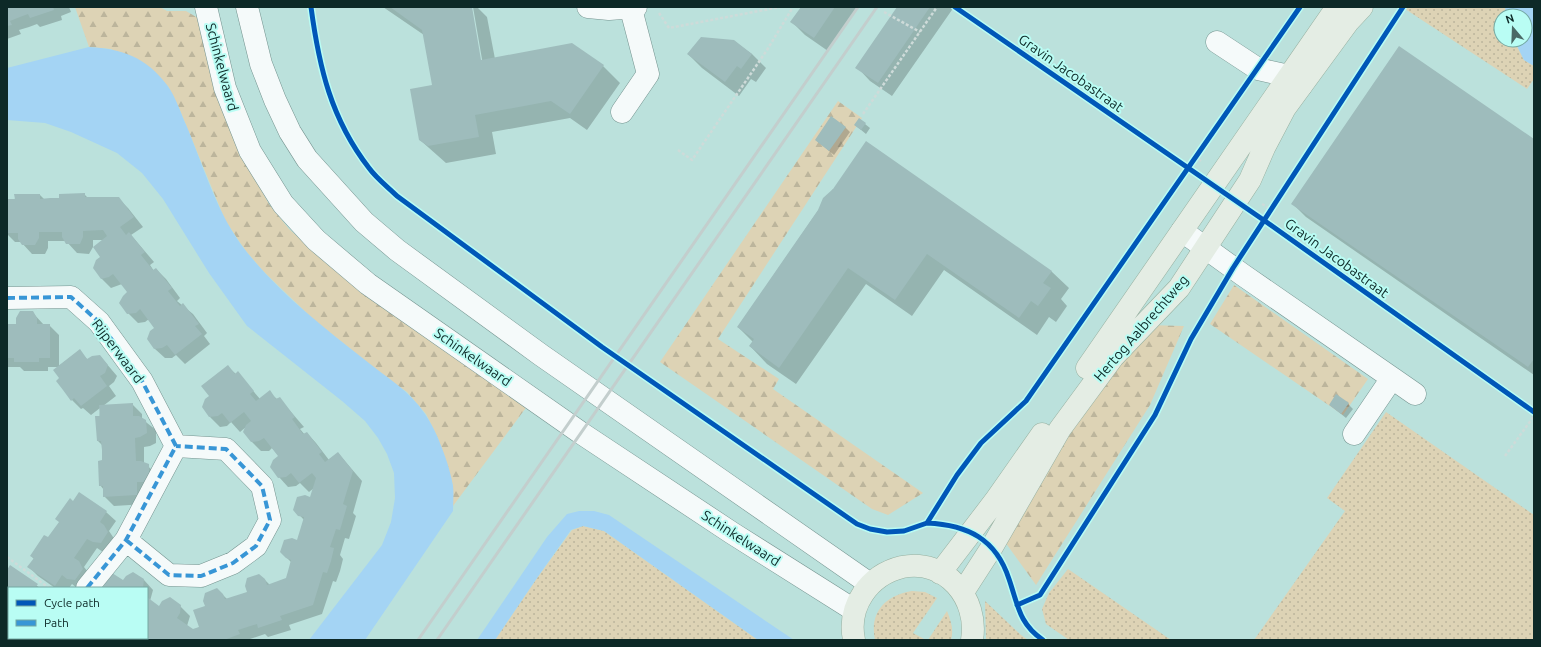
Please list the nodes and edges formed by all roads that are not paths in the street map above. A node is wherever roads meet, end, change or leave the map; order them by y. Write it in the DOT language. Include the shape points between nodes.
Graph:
graph roads {
  1 [pos="206,7"];
  2 [pos="247,7"];
  3 [pos="588,7"];
  4 [pos="1337,7"];
  5 [pos="1362,7"];
  6 [pos="633,8"];
  7 [pos="1217,42"];
  8 [pos="1295,81"];
  9 [pos="622,112"];
  10 [pos="1182,231"];
  11 [pos="1205,248"];
  12 [pos="7,298"];
  13 [pos="1392,378"];
  14 [pos="1415,394"];
  15 [pos="1354,434"];
  16 [pos="176,446"];
  17 [pos="126,540"];
  18 [pos="940,572"];
  19 [pos="870,584"];
  20 [pos="88,587"];
  21 [pos="963,592"];
  22 [pos="854,610"];
  23 [pos="854,640"];
  24 [pos="972,640"];
  1 -- 22 [label="street, Schinkelwaard" via="225,88 250,151 283,204 316,240 368,284 581,433"];
  2 -- 19 [label="street" via="261,64 290,132 307,158 364,222 397,250 541,355"];
  3 -- 6 [label="street"];
  4 -- 8 [label="main road, Hertog Aalbrechtweg"];
  5 -- 8 [label="main road, Hertog Aalbrechtweg"];
  6 -- 9 [label="street" via="648,74"];
  7 -- 8 [label="street" via="1258,69"];
  8 -- 10 [label="main road, Hertog Aalbrechtweg"];
  8 -- 11 [label="main road, Hertog Aalbrechtweg" via="1250,180"];
  10 -- 11 [label="street"];
  10 -- 18 [label="main road, Hertog Aalbrechtweg" via="996,501"];
  11 -- 13 [label="street"];
  11 -- 21 [label="main road, Hertog Aalbrechtweg" via="1179,288 1113,357 1060,429"];
  12 -- 16 [label="street, Rijperwaard" via="71,297 99,322 142,381"];
  13 -- 14 [label="street"];
  13 -- 15 [label="street"];
  16 -- 17 [label="street"];
  16 -- 17 [label="street" via="226,449 262,486 270,520 256,546 233,563 200,576 169,575"];
  17 -- 20 [label="street"];
  18 -- 19 [label="main road" via="922,567 903,567 885,573"];
  18 -- 21 [label="main road"];
  19 -- 22 [label="main road"];
  21 -- 24 [label="main road" via="971,609 974,627"];
  22 -- 23 [label="main road"];
}
